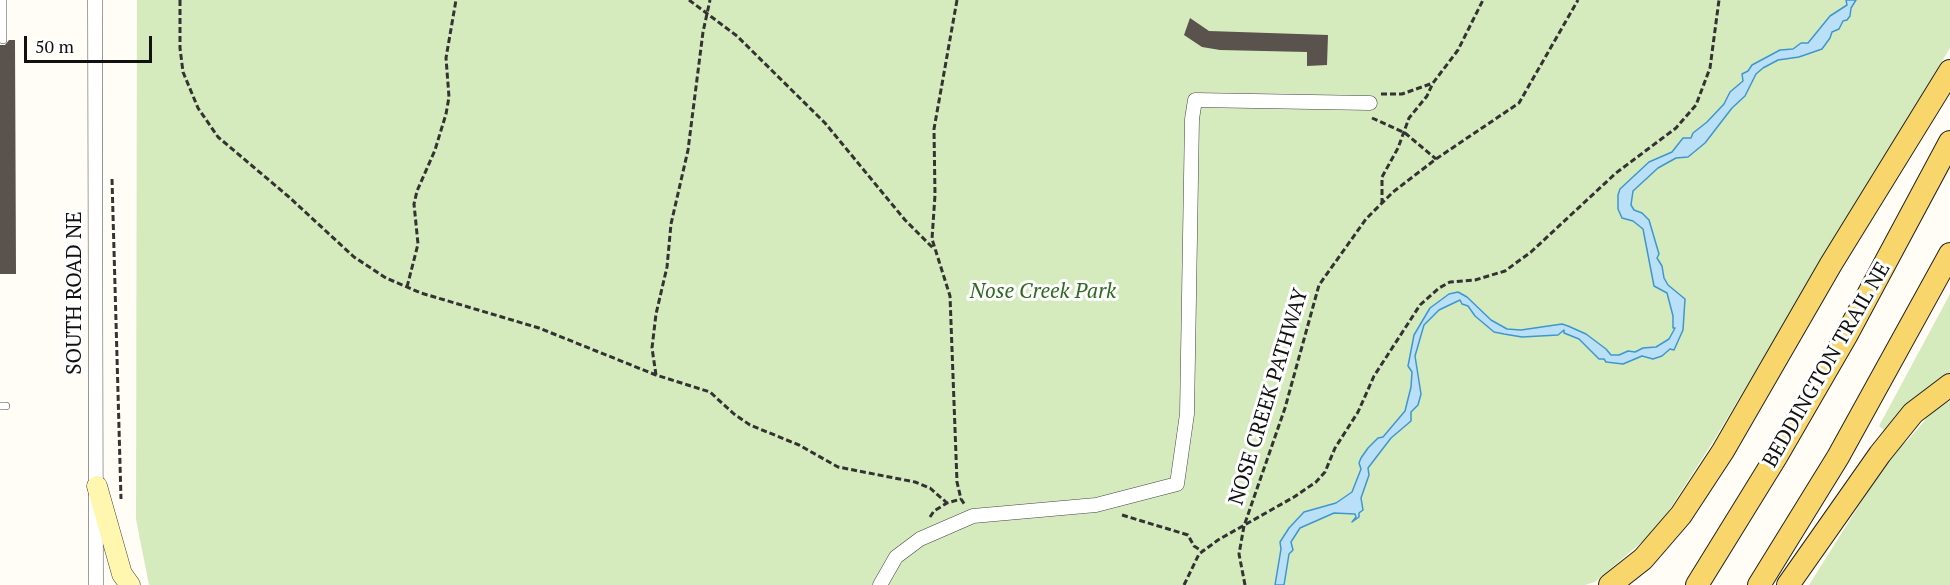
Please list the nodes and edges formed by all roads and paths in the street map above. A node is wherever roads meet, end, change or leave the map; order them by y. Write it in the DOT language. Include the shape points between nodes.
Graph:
graph roads {
  1 [pos="3,0"];
  2 [pos="95,0"];
  3 [pos="180,0"];
  4 [pos="456,0"];
  5 [pos="689,0"];
  6 [pos="710,0"];
  7 [pos="957,0"];
  8 [pos="1483,0"];
  9 [pos="1578,0"];
  10 [pos="1719,0"];
  11 [pos="707,13"];
  12 [pos="3,40"];
  13 [pos="1950,71"];
  14 [pos="1433,83"];
  15 [pos="1370,103"];
  16 [pos="1402,132"];
  17 [pos="1950,142"];
  18 [pos="1436,159"];
  19 [pos="112,177"];
  20 [pos="1382,204"];
  21 [pos="935,250"];
  22 [pos="1950,254"];
  23 [pos="407,287"];
  24 [pos="656,375"];
  25 [pos="1950,385"];
  26 [pos="97,486"];
  27 [pos="947,503"];
  28 [pos="1090,505"];
  29 [pos="121,508"];
  30 [pos="973,516"];
  31 [pos="1244,526"];
  32 [pos="1202,551"];
  33 [pos="96,585"];
  34 [pos="130,585"];
  35 [pos="880,585"];
  36 [pos="1184,585"];
  37 [pos="1245,585"];
  38 [pos="1610,585"];
  39 [pos="1697,585"];
  40 [pos="1759,585"];
  41 [pos="1788,585"];
  1 -- 12 [label="lane"];
  2 -- 26 [label="street, SOUTH ROAD NE"];
  3 -- 23 [label="path" via="183,72 198,108 218,137 354,256"];
  4 -- 23 [label="path" via="446,58 446,114 414,204 418,244"];
  5 -- 11 [label="path"];
  6 -- 11 [label="path"];
  7 -- 21 [label="path" via="934,129"];
  8 -- 14 [label="path" via="1458,50"];
  9 -- 18 [label="path, NOSE CREEK PATHWAY" via="1519,103"];
  10 -- 31 [label="path" via="1710,68 1696,105 1676,128 1616,173 1505,271 1476,280 1450,282 1420,305 1374,376 1325,472 1294,497"];
  11 -- 21 [label="path" via="737,36 825,123 905,220"];
  11 -- 24 [label="path" via="688,150 656,314 652,348"];
  13 -- 38 [label="main road" via="1681,515 1643,559"];
  14 -- 15 [label="path" via="1402,94 1369,94"];
  14 -- 16 [label="path"];
  15 -- 16 [label="path" via="1370,117"];
  15 -- 28 [label="street" via="1195,100 1187,414 1177,484"];
  16 -- 18 [label="path"];
  16 -- 20 [label="path" via="1382,177"];
  17 -- 39 [label="main road, BEDDINGTON TRAIL NE" via="1846,336"];
  18 -- 20 [label="path, NOSE CREEK PATHWAY"];
  19 -- 29 [label="path"];
  20 -- 31 [label="path, NOSE CREEK PATHWAY" via="1359,228 1319,285 1286,408"];
  21 -- 30 [label="path" via="950,296 957,482 961,499"];
  22 -- 40 [label="main road" via="1838,457"];
  23 -- 24 [label="path" via="539,328"];
  24 -- 27 [label="path" via="710,392 750,425 838,467 915,482 930,488"];
  25 -- 41 [label="main road" via="1912,413"];
  26 -- 33 [label="street, SOUTH ROAD NE"];
  26 -- 34 [label="main road" via="122,574"];
  28 -- 30 [label="street"];
  28 -- 32 [label="path" via="1188,535"];
  30 -- 35 [label="street" via="920,539 896,557"];
  31 -- 32 [label="path"];
  31 -- 37 [label="path, NOSE CREEK PATHWAY" via="1239,554"];
  32 -- 36 [label="path"];
}
